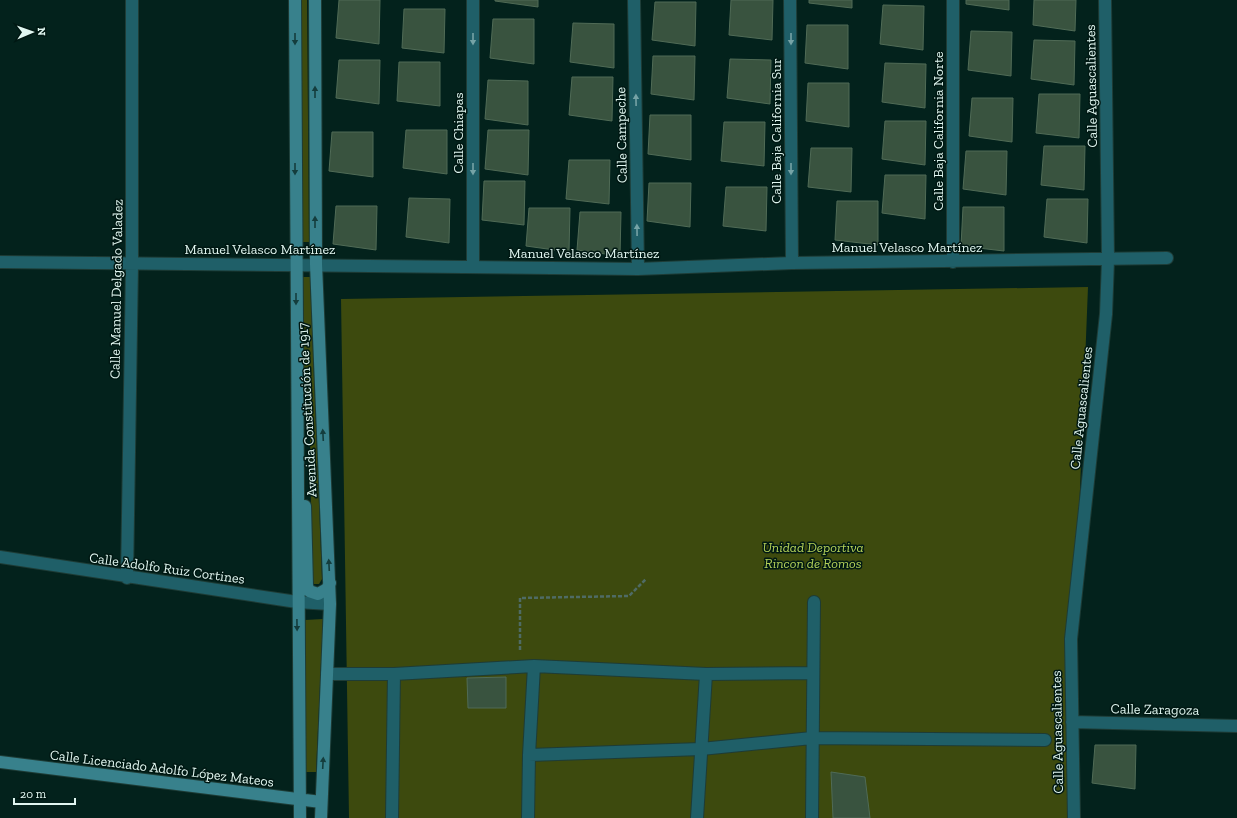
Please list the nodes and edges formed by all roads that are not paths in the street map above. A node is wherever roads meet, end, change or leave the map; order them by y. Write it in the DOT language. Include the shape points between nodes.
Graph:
graph roads {
  1 [pos="132,0"];
  2 [pos="294,0"];
  3 [pos="315,0"];
  4 [pos="473,0"];
  5 [pos="634,0"];
  6 [pos="790,0"];
  7 [pos="953,0"];
  8 [pos="1105,0"];
  9 [pos="1167,258"];
  10 [pos="1108,260"];
  11 [pos="0,262"];
  12 [pos="953,262"];
  13 [pos="792,263"];
  14 [pos="132,264"];
  15 [pos="296,264"];
  16 [pos="316,264"];
  17 [pos="473,267"];
  18 [pos="638,269"];
  19 [pos="296,410"];
  20 [pos="0,558"];
  21 [pos="127,578"];
  22 [pos="330,583"];
  23 [pos="297,602"];
  24 [pos="814,602"];
  25 [pos="330,604"];
  26 [pos="534,666"];
  27 [pos="813,673"];
  28 [pos="327,674"];
  29 [pos="394,674"];
  30 [pos="706,674"];
  31 [pos="1072,722"];
  32 [pos="1237,726"];
  33 [pos="812,738"];
  34 [pos="1045,740"];
  35 [pos="701,749"];
  36 [pos="529,755"];
  37 [pos="0,762"];
  38 [pos="300,800"];
  39 [pos="321,802"];
  40 [pos="300,818"];
  41 [pos="321,818"];
  42 [pos="392,818"];
  43 [pos="528,818"];
  44 [pos="697,818"];
  45 [pos="812,818"];
  46 [pos="1074,818"];
  1 -- 14 [label="street, Calle Manuel Delgado Valadez"];
  2 -- 15 [label="street, Avenida Constitución de 1917, one-way"];
  16 -- 3 [label="street, Avenida Constitución de 1917, one-way"];
  4 -- 17 [label="street, Calle Chiapas, one-way"];
  18 -- 5 [label="street, Calle Campeche, one-way"];
  6 -- 13 [label="street, Calle Baja California Sur, one-way"];
  7 -- 12 [label="street, Calle Baja California Norte"];
  8 -- 10 [label="street, Calle Aguascalientes"];
  9 -- 10 [label="street, Manuel Velasco Martínez"];
  10 -- 12 [label="street, Manuel Velasco Martínez"];
  10 -- 31 [label="street, Calle Aguascalientes" via="1106,314 1071,639"];
  11 -- 14 [label="street, Manuel Velasco Martínez"];
  12 -- 13 [label="street, Manuel Velasco Martínez"];
  13 -- 18 [label="street, Manuel Velasco Martínez"];
  14 -- 15 [label="street, Manuel Velasco Martínez"];
  14 -- 21 [label="street, Calle Manuel Delgado Valadez"];
  15 -- 16 [label="street, Manuel Velasco Martínez"];
  15 -- 19 [label="street, Avenida Constitución de 1917, one-way"];
  16 -- 17 [label="street, Manuel Velasco Martínez"];
  22 -- 16 [label="street, Avenida Constitución de 1917, one-way"];
  17 -- 18 [label="street, Manuel Velasco Martínez"];
  19 -- 22 [label="street" via="304,440 306,580 309,591 318,594 327,589"];
  19 -- 23 [label="street, Avenida Constitución de 1917"];
  20 -- 21 [label="street, Calle Adolfo Ruiz Cortines"];
  21 -- 23 [label="street, Calle Adolfo Ruiz Cortines"];
  22 -- 25 [label="street, Avenida Constitución de 1917"];
  23 -- 25 [label="street, Calle Adolfo Ruiz Cortines"];
  23 -- 38 [label="street, Avenida Constitución de 1917, one-way"];
  24 -- 27 [label="street"];
  25 -- 28 [label="street, Avenida Constitución de 1917"];
  26 -- 29 [label="street"];
  26 -- 30 [label="street"];
  26 -- 36 [label="street"];
  27 -- 30 [label="street"];
  27 -- 33 [label="street"];
  28 -- 29 [label="street"];
  39 -- 28 [label="street, Avenida Constitución de 1917, one-way"];
  29 -- 42 [label="street"];
  30 -- 35 [label="street"];
  31 -- 32 [label="street, Calle Zaragoza"];
  31 -- 46 [label="street, Calle Aguascalientes"];
  33 -- 34 [label="street"];
  33 -- 35 [label="street"];
  33 -- 45 [label="street"];
  35 -- 36 [label="street"];
  35 -- 44 [label="street"];
  36 -- 43 [label="street"];
  37 -- 38 [label="street, Calle Licenciado Adolfo López Mateos"];
  38 -- 39 [label="street, Calle Licenciado Adolfo López Mateos"];
  38 -- 40 [label="street, Avenida Constitución de 1917"];
  39 -- 41 [label="street, Avenida Constitución de 1917"];
}
